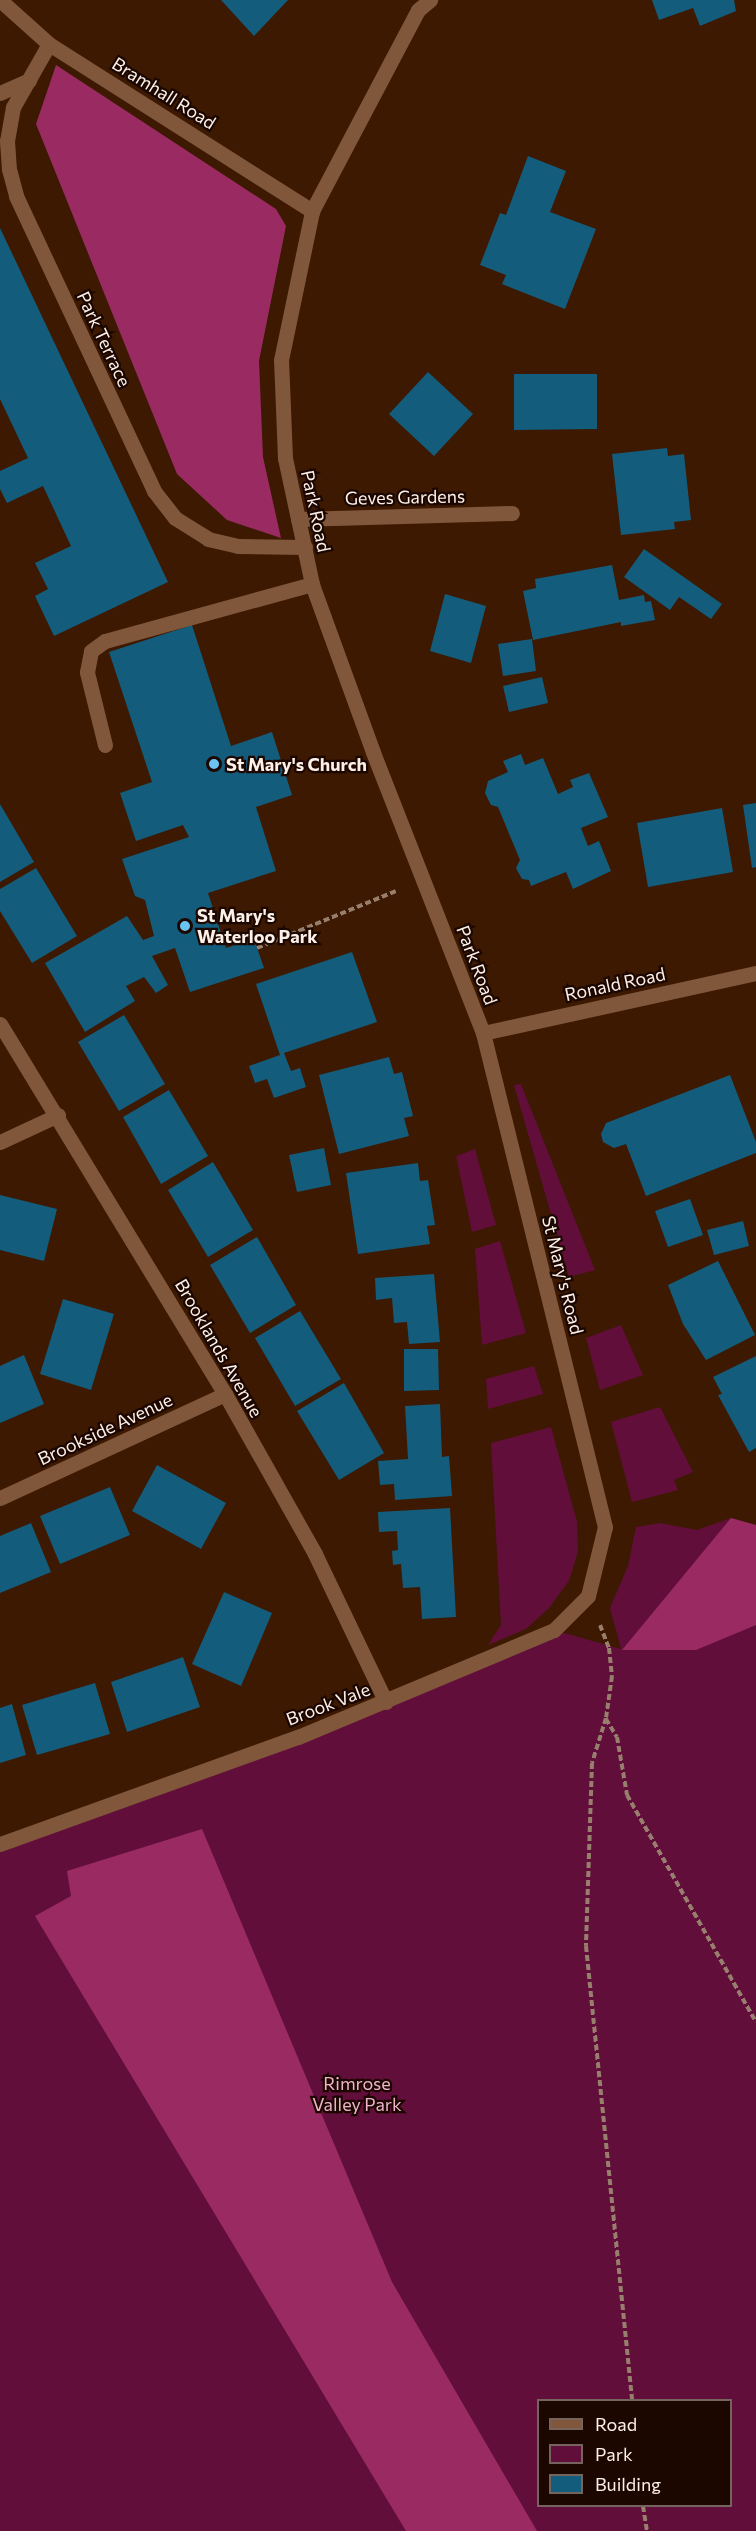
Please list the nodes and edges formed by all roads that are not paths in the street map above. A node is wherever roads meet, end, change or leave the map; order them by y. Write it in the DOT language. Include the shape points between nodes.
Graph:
graph roads {
  1 [pos="0,0"];
  2 [pos="430,0"];
  3 [pos="413,5"];
  4 [pos="49,44"];
  5 [pos="29,80"];
  6 [pos="0,93"];
  7 [pos="312,210"];
  8 [pos="512,513"];
  9 [pos="298,519"];
  10 [pos="305,547"];
  11 [pos="312,584"];
  12 [pos="105,745"];
  13 [pos="756,973"];
  14 [pos="0,1024"];
  15 [pos="483,1033"];
  16 [pos="58,1115"];
  17 [pos="0,1142"];
  18 [pos="225,1394"];
  19 [pos="0,1498"];
  20 [pos="588,1596"];
  21 [pos="386,1702"];
  22 [pos="0,1844"];
  1 -- 4 [label="street, Bramhall Road"];
  2 -- 3 [label="street, Park Road"];
  3 -- 7 [label="street, Park Road"];
  4 -- 5 [label="street, Park Terrace"];
  4 -- 7 [label="street, Bramhall Road"];
  5 -- 6 [label="street"];
  5 -- 10 [label="street, Park Terrace" via="9,124 9,169 16,196 154,491 175,518 208,539 238,546"];
  7 -- 9 [label="street, Park Road" via="281,360 285,458"];
  8 -- 9 [label="street, Geves Gardens"];
  9 -- 10 [label="street, Park Road"];
  10 -- 11 [label="street, Park Road"];
  11 -- 12 [label="street" via="105,641 91,651 87,672"];
  11 -- 15 [label="street, Park Road"];
  13 -- 15 [label="street, Ronald Road"];
  14 -- 16 [label="street, Brooklands Avenue"];
  15 -- 20 [label="street, St Mary's Road" via="605,1527"];
  16 -- 17 [label="street"];
  16 -- 18 [label="street, Brooklands Avenue"];
  18 -- 19 [label="street, Brookside Avenue"];
  18 -- 21 [label="street, Brooklands Avenue" via="315,1554"];
  20 -- 21 [label="street, Brook Vale" via="554,1630"];
  21 -- 22 [label="street, Brook Vale"];
}
